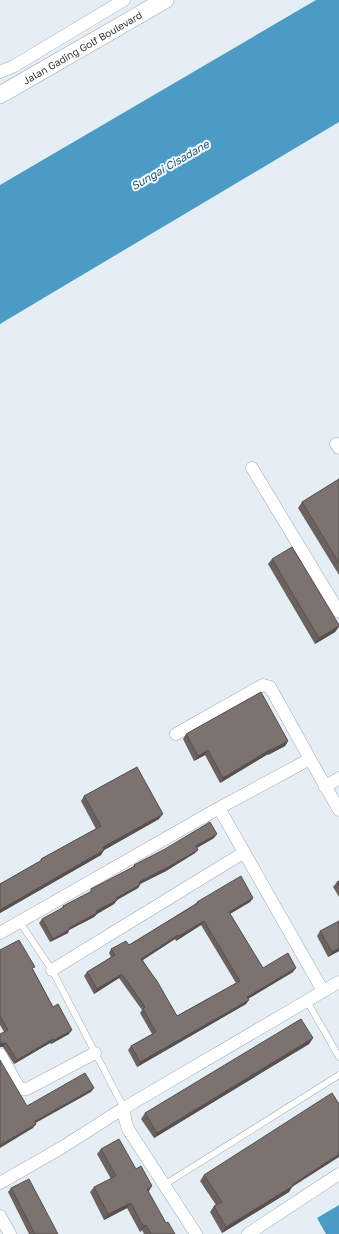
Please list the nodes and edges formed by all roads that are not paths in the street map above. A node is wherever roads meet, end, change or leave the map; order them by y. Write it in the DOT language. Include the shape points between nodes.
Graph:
graph roads {
  1 [pos="124,0"];
  2 [pos="166,0"];
  3 [pos="0,72"];
  4 [pos="0,95"];
  5 [pos="252,468"];
  6 [pos="339,612"];
  7 [pos="176,734"];
  8 [pos="310,759"];
  9 [pos="339,778"];
  10 [pos="326,787"];
  11 [pos="219,808"];
  12 [pos="339,810"];
  13 [pos="243,853"];
  14 [pos="20,921"];
  15 [pos="0,933"];
  16 [pos="52,970"];
  17 [pos="339,982"];
  18 [pos="323,991"];
  19 [pos="307,1001"];
  20 [pos="94,1053"];
  21 [pos="0,1054"];
  22 [pos="339,1057"];
  23 [pos="339,1075"];
  24 [pos="124,1108"];
  25 [pos="339,1174"];
  26 [pos="0,1184"];
  27 [pos="164,1185"];
  28 [pos="0,1216"];
  29 [pos="10,1234"];
  30 [pos="196,1234"];
  31 [pos="248,1234"];
  1 -- 3 [label="street, Jalan Gading Golf Boulevard"];
  2 -- 4 [label="main road, Jalan Gading Golf Boulevard"];
  5 -- 6 [label="street"];
  7 -- 8 [label="street" via="264,685 270,687"];
  8 -- 10 [label="street"];
  8 -- 11 [label="street"];
  9 -- 10 [label="street"];
  10 -- 12 [label="street"];
  11 -- 13 [label="street"];
  11 -- 14 [label="street"];
  13 -- 16 [label="street"];
  13 -- 18 [label="street"];
  14 -- 15 [label="street"];
  14 -- 16 [label="lane"];
  16 -- 20 [label="lane"];
  17 -- 18 [label="street"];
  18 -- 19 [label="street"];
  19 -- 22 [label="lane"];
  19 -- 24 [label="street"];
  20 -- 21 [label="street" via="27,1089 18,1086"];
  20 -- 24 [label="lane"];
  23 -- 27 [label="lane"];
  24 -- 26 [label="street"];
  24 -- 27 [label="street" via="128,1129"];
  25 -- 31 [label="street"];
  27 -- 30 [label="street"];
  28 -- 29 [label="street"];
}
